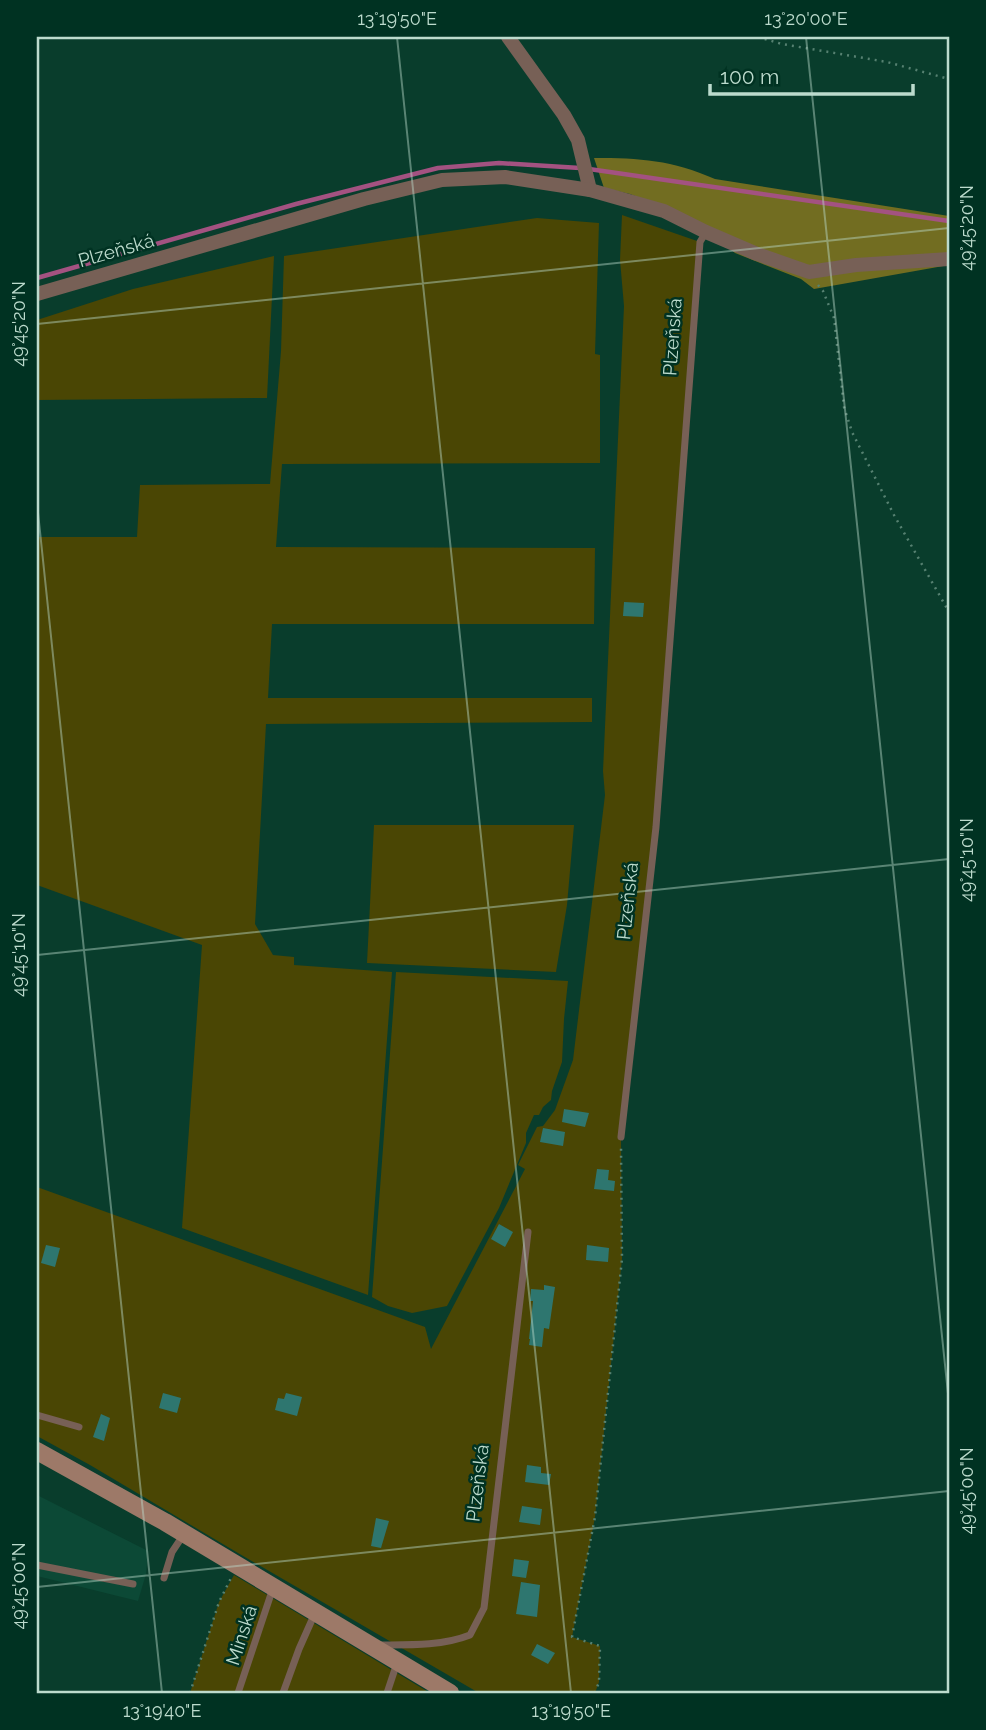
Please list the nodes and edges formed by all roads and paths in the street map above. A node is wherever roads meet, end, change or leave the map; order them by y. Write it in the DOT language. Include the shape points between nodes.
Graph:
graph roads {
  1 [pos="508,37"];
  2 [pos="758,37"];
  3 [pos="949,79"];
  4 [pos="589,184"];
  5 [pos="706,232"];
  6 [pos="949,259"];
  7 [pos="809,272"];
  8 [pos="37,294"];
  9 [pos="949,612"];
  10 [pos="621,1138"];
  11 [pos="528,1233"];
  12 [pos="37,1415"];
  13 [pos="79,1427"];
  14 [pos="37,1451"];
  15 [pos="185,1534"];
  16 [pos="37,1565"];
  17 [pos="238,1566"];
  18 [pos="164,1578"];
  19 [pos="133,1584"];
  20 [pos="274,1587"];
  21 [pos="316,1613"];
  22 [pos="369,1645"];
  23 [pos="398,1662"];
  24 [pos="190,1693"];
  25 [pos="239,1693"];
  26 [pos="283,1693"];
  27 [pos="387,1693"];
  28 [pos="450,1693"];
  29 [pos="595,1693"];
  1 -- 4 [label="street" via="565,116 578,140"];
  2 -- 3 [label="path"];
  4 -- 5 [label="street, Plzeňská"];
  4 -- 8 [label="street, Plzeňská" via="505,177 442,180"];
  5 -- 7 [label="street"];
  5 -- 10 [label="lane, Plzeňská" via="700,242 656,827"];
  6 -- 7 [label="street"];
  7 -- 9 [label="path" via="834,318 844,407 852,432"];
  10 -- 29 [label="path" via="621,1272 595,1517 572,1637 600,1646"];
  11 -- 22 [label="lane, Plzeňská" via="484,1608 470,1635 456,1640"];
  12 -- 13 [label="lane"];
  14 -- 15 [label="main road"];
  15 -- 17 [label="main road"];
  15 -- 18 [label="lane" via="172,1552"];
  16 -- 19 [label="lane"];
  17 -- 20 [label="main road"];
  17 -- 24 [label="path" via="219,1602"];
  20 -- 21 [label="main road"];
  20 -- 25 [label="lane, Minská"];
  21 -- 22 [label="main road"];
  21 -- 26 [label="lane"];
  22 -- 23 [label="main road"];
  23 -- 27 [label="lane"];
  23 -- 28 [label="main road"];
}
